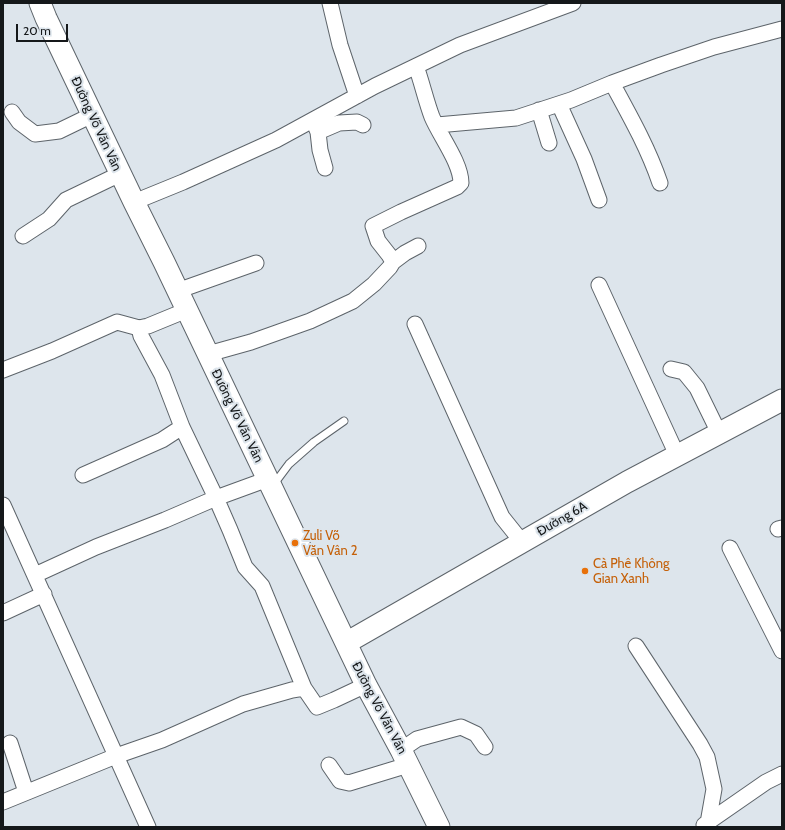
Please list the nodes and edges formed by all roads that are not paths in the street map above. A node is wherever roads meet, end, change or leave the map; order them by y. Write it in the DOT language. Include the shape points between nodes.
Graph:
graph roads {
  1 [pos="40,3"];
  2 [pos="330,3"];
  3 [pos="573,3"];
  4 [pos="782,29"];
  5 [pos="416,66"];
  6 [pos="612,84"];
  7 [pos="357,96"];
  8 [pos="559,104"];
  9 [pos="539,110"];
  10 [pos="12,112"];
  11 [pos="92,115"];
  12 [pos="363,125"];
  13 [pos="437,125"];
  14 [pos="316,126"];
  15 [pos="549,142"];
  16 [pos="325,168"];
  17 [pos="120,174"];
  18 [pos="660,184"];
  19 [pos="599,200"];
  20 [pos="134,202"];
  21 [pos="23,236"];
  22 [pos="418,246"];
  23 [pos="393,262"];
  24 [pos="256,263"];
  25 [pos="599,285"];
  26 [pos="177,290"];
  27 [pos="187,310"];
  28 [pos="414,324"];
  29 [pos="139,328"];
  30 [pos="208,354"];
  31 [pos="671,369"];
  32 [pos="3,370"];
  33 [pos="782,400"];
  34 [pos="344,421"];
  35 [pos="182,427"];
  36 [pos="719,433"];
  37 [pos="677,455"];
  38 [pos="83,475"];
  39 [pos="269,483"];
  40 [pos="216,498"];
  41 [pos="3,505"];
  42 [pos="522,542"];
  43 [pos="730,548"];
  44 [pos="34,575"];
  45 [pos="44,594"];
  46 [pos="3,613"];
  47 [pos="346,643"];
  48 [pos="636,646"];
  49 [pos="782,651"];
  50 [pos="366,685"];
  51 [pos="304,688"];
  52 [pos="10,743"];
  53 [pos="485,747"];
  54 [pos="116,756"];
  55 [pos="405,757"];
  56 [pos="329,764"];
  57 [pos="782,774"];
  58 [pos="26,792"];
  59 [pos="3,802"];
  60 [pos="705,825"];
  61 [pos="148,827"];
  62 [pos="439,827"];
  1 -- 11 [label="street, Đường Võ Văn Vân"];
  2 -- 7 [label="street" via="340,45"];
  3 -- 5 [label="street" via="460,45"];
  4 -- 6 [label="street" via="714,47"];
  5 -- 7 [label="street"];
  5 -- 13 [label="street" via="432,117"];
  6 -- 8 [label="street"];
  6 -- 18 [label="street" via="646,148"];
  7 -- 14 [label="street"];
  8 -- 9 [label="street"];
  8 -- 19 [label="street"];
  9 -- 13 [label="street" via="516,118"];
  9 -- 15 [label="street"];
  10 -- 11 [label="street" via="19,122 35,134 59,131"];
  11 -- 17 [label="street, Đường Võ Văn Vân"];
  12 -- 14 [label="street" via="357,122"];
  13 -- 23 [label="street" via="459,172 461,184 373,226 378,241"];
  14 -- 16 [label="street"];
  14 -- 20 [label="street" via="276,140"];
  17 -- 20 [label="street, Đường Võ Văn Vân"];
  17 -- 21 [label="street" via="66,200 49,219"];
  20 -- 26 [label="street, Đường Võ Văn Vân"];
  22 -- 23 [label="street"];
  23 -- 30 [label="street" via="374,284 353,301 310,321"];
  24 -- 26 [label="street"];
  25 -- 37 [label="street"];
  26 -- 27 [label="street, Đường Võ Văn Vân"];
  27 -- 29 [label="street"];
  27 -- 30 [label="street, Đường Võ Văn Vân"];
  28 -- 42 [label="street" via="502,517"];
  29 -- 32 [label="street" via="116,322"];
  29 -- 35 [label="street"];
  30 -- 39 [label="street, Đường Võ Văn Vân"];
  31 -- 36 [label="street" via="684,372 697,388"];
  33 -- 36 [label="street, Đường 6A"];
  34 -- 39 [label="lane" via="314,442"];
  35 -- 38 [label="street" via="162,440"];
  35 -- 40 [label="street"];
  36 -- 37 [label="street, Đường 6A"];
  37 -- 42 [label="street, Đường 6A"];
  39 -- 40 [label="street"];
  39 -- 47 [label="street, Đường Võ Văn Vân"];
  40 -- 44 [label="street"];
  40 -- 51 [label="street" via="245,567 262,586"];
  41 -- 44 [label="street"];
  42 -- 47 [label="street, Đường 6A"];
  43 -- 49 [label="street"];
  44 -- 45 [label="street"];
  45 -- 46 [label="street"];
  45 -- 54 [label="street"];
  47 -- 50 [label="street, Đường Võ Văn Vân"];
  48 -- 60 [label="street" via="707,757 714,789"];
  50 -- 51 [label="street" via="317,707"];
  50 -- 55 [label="street, Đường Võ Văn Vân"];
  51 -- 54 [label="street" via="243,704 162,740"];
  52 -- 58 [label="street"];
  53 -- 55 [label="street" via="476,734 461,727 417,739"];
  54 -- 58 [label="street"];
  54 -- 61 [label="street"];
  55 -- 56 [label="street" via="349,783 340,781"];
  55 -- 62 [label="street, Đường Võ Văn Vân"];
  57 -- 60 [label="street" via="766,782"];
  58 -- 59 [label="street"];
}
